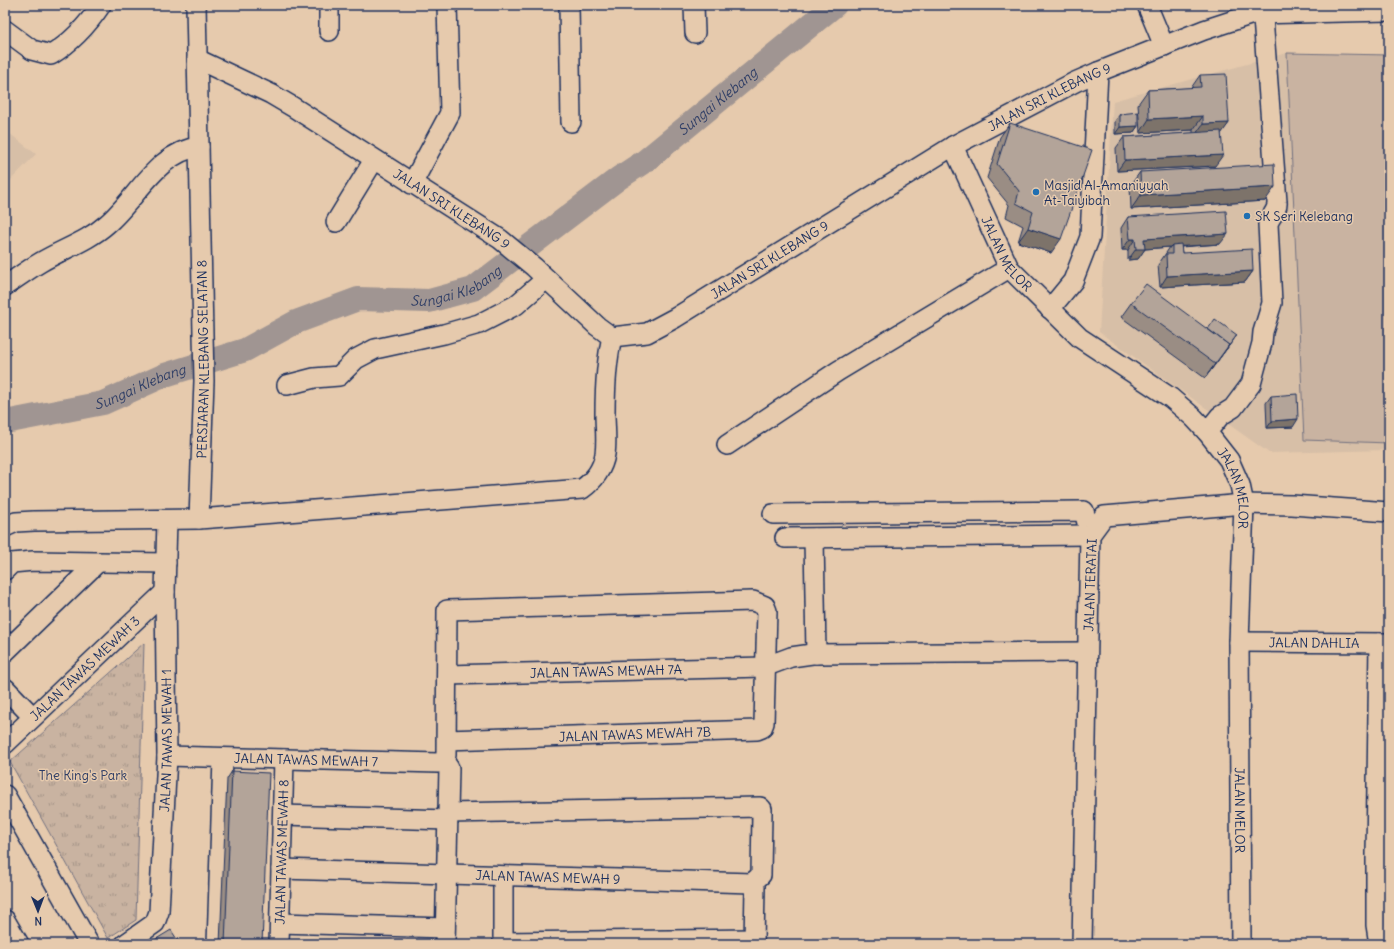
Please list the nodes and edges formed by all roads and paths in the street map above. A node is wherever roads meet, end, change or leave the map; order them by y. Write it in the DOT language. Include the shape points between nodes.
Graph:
graph roads {
  1 [pos="101,5"];
  2 [pos="196,5"];
  3 [pos="329,5"];
  4 [pos="447,5"];
  5 [pos="569,5"];
  6 [pos="694,5"];
  7 [pos="1147,5"];
  8 [pos="1354,8"];
  9 [pos="1257,9"];
  10 [pos="1389,11"];
  11 [pos="5,30"];
  12 [pos="329,31"];
  13 [pos="695,33"];
  14 [pos="1164,46"];
  15 [pos="196,59"];
  16 [pos="1098,72"];
  17 [pos="571,122"];
  18 [pos="953,146"];
  19 [pos="198,147"];
  20 [pos="374,160"];
  21 [pos="412,184"];
  22 [pos="336,222"];
  23 [pos="1009,268"];
  24 [pos="540,273"];
  25 [pos="5,286"];
  26 [pos="1050,309"];
  27 [pos="612,338"];
  28 [pos="288,384"];
  29 [pos="1207,432"];
  30 [pos="727,444"];
  31 [pos="1244,504"];
  32 [pos="1389,512"];
  33 [pos="773,514"];
  34 [pos="199,519"];
  35 [pos="167,520"];
  36 [pos="5,528"];
  37 [pos="1090,535"];
  38 [pos="785,538"];
  39 [pos="814,538"];
  40 [pos="98,562"];
  41 [pos="166,563"];
  42 [pos="5,570"];
  43 [pos="165,592"];
  44 [pos="1240,642"];
  45 [pos="1384,643"];
  46 [pos="5,652"];
  47 [pos="1087,652"];
  48 [pos="816,654"];
  49 [pos="764,667"];
  50 [pos="447,676"];
  51 [pos="5,688"];
  52 [pos="33,717"];
  53 [pos="446,740"];
  54 [pos="5,744"];
  55 [pos="167,756"];
  56 [pos="223,758"];
  57 [pos="284,759"];
  58 [pos="444,761"];
  59 [pos="5,795"];
  60 [pos="283,815"];
  61 [pos="448,816"];
  62 [pos="281,869"];
  63 [pos="446,875"];
  64 [pos="503,877"];
  65 [pos="752,883"];
  66 [pos="5,920"];
  67 [pos="280,923"];
  68 [pos="445,936"];
  69 [pos="754,941"];
  70 [pos="503,943"];
  71 [pos="19,944"];
  72 [pos="89,944"];
  73 [pos="125,944"];
  74 [pos="217,944"];
  75 [pos="279,944"];
  76 [pos="1082,944"];
  77 [pos="1241,944"];
  78 [pos="1379,944"];
  1 -- 11 [label="street" via="88,24 69,44 51,55 32,50"];
  2 -- 15 [label="street, PERSIARAN KLEBANG SELATAN 8"];
  3 -- 12 [label="street"];
  4 -- 21 [label="street" via="450,112"];
  5 -- 17 [label="street"];
  6 -- 13 [label="street"];
  7 -- 14 [label="street"];
  8 -- 9 [label="street, JALAN SRI KLEBANG 9"];
  8 -- 10 [label="street, JALAN SRI KLEBANG 9"];
  9 -- 14 [label="street, JALAN SRI KLEBANG 9"];
  9 -- 29 [label="street" via="1278,202 1268,224 1272,303 1249,389"];
  14 -- 16 [label="street, JALAN SRI KLEBANG 9"];
  15 -- 19 [label="street, PERSIARAN KLEBANG SELATAN 8"];
  15 -- 20 [label="street, JALAN SRI KLEBANG 9" via="270,94"];
  16 -- 18 [label="street, JALAN SRI KLEBANG 9"];
  16 -- 26 [label="street" via="1090,237 1073,282"];
  18 -- 23 [label="street, JALAN MELOR"];
  18 -- 27 [label="street, JALAN SRI KLEBANG 9" via="675,318 647,333"];
  19 -- 25 [label="street" via="189,148 176,155 158,169 143,182 133,198 103,228 41,262"];
  19 -- 34 [label="street, PERSIARAN KLEBANG SELATAN 8" via="204,381"];
  20 -- 21 [label="street, JALAN SRI KLEBANG 9"];
  20 -- 22 [label="street"];
  21 -- 24 [label="street, JALAN SRI KLEBANG 9" via="500,239"];
  23 -- 26 [label="street, JALAN MELOR"];
  23 -- 30 [label="street" via="838,371"];
  24 -- 27 [label="street, JALAN SRI KLEBANG 9"];
  24 -- 28 [label="street" via="516,305 479,324 375,349 356,360 339,376"];
  26 -- 29 [label="street, JALAN MELOR" via="1080,338 1171,398"];
  27 -- 34 [label="street" via="607,359 605,454 599,471 590,484 582,489"];
  29 -- 31 [label="street, JALAN MELOR" via="1229,460 1240,485"];
  31 -- 32 [label="street, JALAN TERATAI"];
  31 -- 37 [label="street, JALAN TERATAI" via="1104,516"];
  31 -- 44 [label="street, JALAN MELOR"];
  33 -- 37 [label="street" via="1084,511"];
  34 -- 35 [label="street"];
  35 -- 36 [label="street" via="34,521 16,522"];
  35 -- 41 [label="street, JALAN TAWAS MEWAH 1"];
  37 -- 39 [label="street"];
  37 -- 47 [label="street, JALAN TERATAI"];
  38 -- 39 [label="street"];
  39 -- 48 [label="street"];
  40 -- 41 [label="street"];
  40 -- 42 [label="street" via="32,561 12,563"];
  40 -- 46 [label="street"];
  41 -- 43 [label="street, JALAN TAWAS MEWAH 1"];
  43 -- 52 [label="street, JALAN TAWAS MEWAH 3"];
  43 -- 55 [label="street, JALAN TAWAS MEWAH 1"];
  44 -- 45 [label="street, JALAN DAHLIA"];
  44 -- 77 [label="street, JALAN MELOR"];
  45 -- 78 [label="street" via="1376,854 1376,924"];
  47 -- 48 [label="street, JALAN TAWAS MEWAH 7A"];
  47 -- 76 [label="street, JALAN TERATAI"];
  48 -- 49 [label="street, JALAN TAWAS MEWAH 7A" via="791,657"];
  49 -- 50 [label="street, JALAN TAWAS MEWAH 7A"];
  49 -- 50 [label="street, JALAN TAWAS MEWAH 7B" via="767,611 765,606 754,601 448,610"];
  49 -- 53 [label="street, JALAN TAWAS MEWAH 7B" via="764,723 758,730"];
  50 -- 53 [label="street"];
  51 -- 52 [label="street"];
  52 -- 54 [label="street, JALAN TAWAS MEWAH 3"];
  53 -- 58 [label="street"];
  55 -- 56 [label="street, JALAN TAWAS MEWAH 7"];
  55 -- 73 [label="street, JALAN TAWAS MEWAH 1" via="159,912 155,923"];
  56 -- 57 [label="street, JALAN TAWAS MEWAH 7"];
  56 -- 74 [label="street"];
  57 -- 58 [label="street, JALAN TAWAS MEWAH 7" via="438,763"];
  57 -- 60 [label="street, JALAN TAWAS MEWAH 8"];
  58 -- 61 [label="street" via="449,768"];
  59 -- 72 [label="street"];
  60 -- 61 [label="street"];
  60 -- 62 [label="street, JALAN TAWAS MEWAH 8"];
  61 -- 63 [label="street"];
  61 -- 65 [label="street" via="760,807 761,875"];
  62 -- 63 [label="street, JALAN TAWAS MEWAH 9"];
  62 -- 67 [label="street, JALAN TAWAS MEWAH 8"];
  63 -- 64 [label="street, JALAN TAWAS MEWAH 9"];
  63 -- 68 [label="street"];
  64 -- 65 [label="street, JALAN TAWAS MEWAH 9"];
  64 -- 70 [label="street"];
  65 -- 69 [label="street" via="755,886"];
  66 -- 71 [label="street"];
  67 -- 68 [label="street"];
  67 -- 75 [label="street, JALAN TAWAS MEWAH 8"];
  69 -- 70 [label="street"];
}
